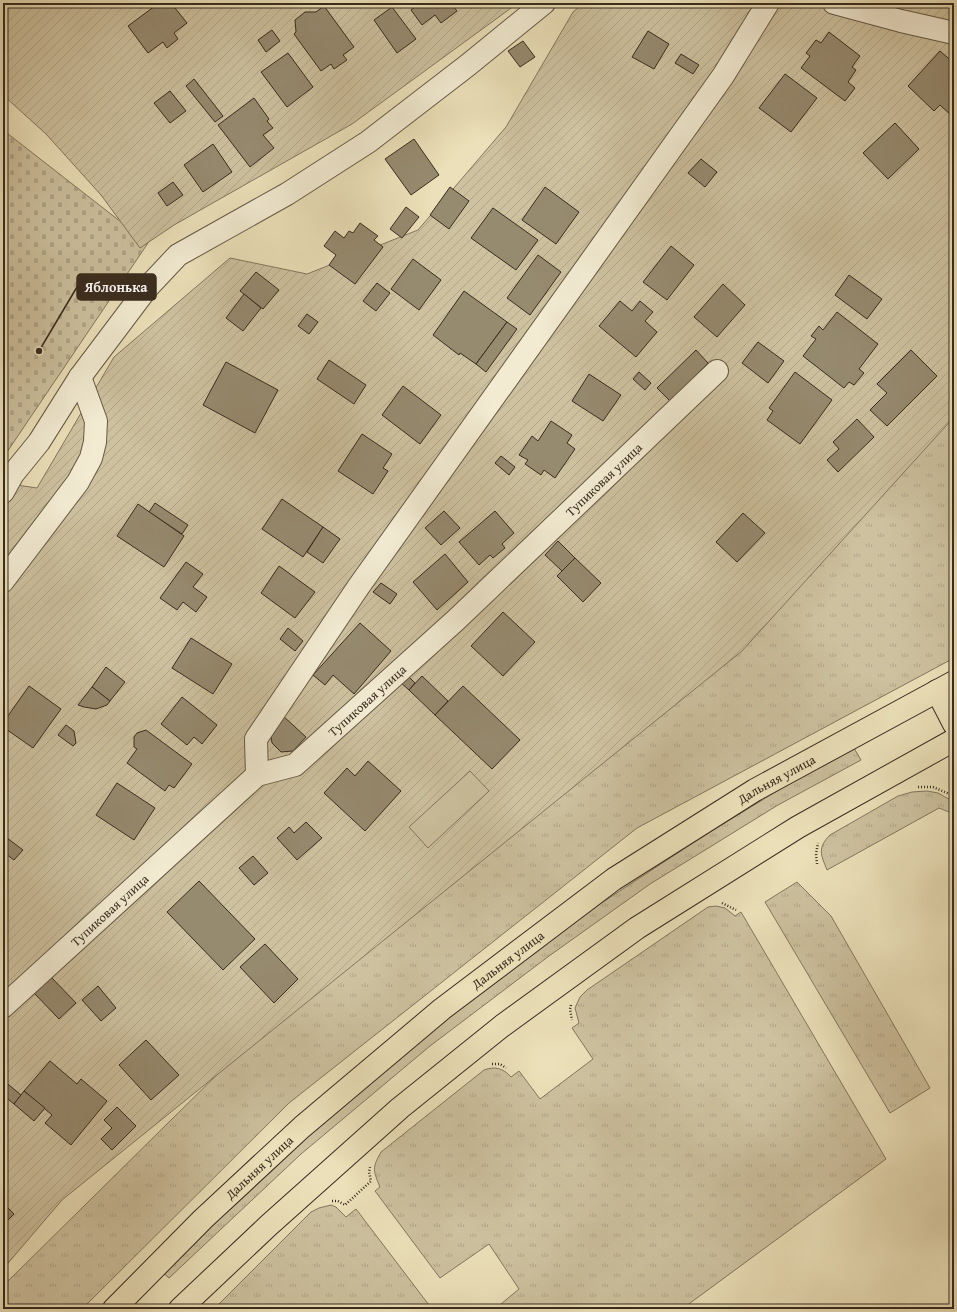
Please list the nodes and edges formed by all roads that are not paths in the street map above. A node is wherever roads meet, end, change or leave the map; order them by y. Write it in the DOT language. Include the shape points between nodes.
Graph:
graph roads {
  1 [pos="544,3"];
  2 [pos="768,3"];
  3 [pos="834,3"];
  4 [pos="954,34"];
  5 [pos="717,371"];
  6 [pos="80,377"];
  7 [pos="6,479"];
  8 [pos="3,581"];
  9 [pos="945,687"];
  10 [pos="954,724"];
  11 [pos="954,740"];
  12 [pos="258,775"];
  13 [pos="3,1007"];
  14 [pos="114,1309"];
  15 [pos="180,1309"];
  1 -- 6 [label="street" via="368,142 287,194 178,255 147,288"];
  2 -- 12 [label="street" via="723,76 359,586 256,739"];
  3 -- 4 [label="street"];
  5 -- 12 [label="street, Тупиковая улица" via="456,620 295,765"];
  6 -- 7 [label="street" via="40,442"];
  6 -- 8 [label="street" via="96,421 91,458 78,482"];
  9 -- 10 [label="main road"];
  9 -- 14 [label="main road, Дальняя улица" via="755,790 607,883 442,1009 302,1127 203,1219"];
  11 -- 15 [label="main road" via="798,827 637,928 502,1026 400,1108"];
  12 -- 13 [label="street, Тупиковая улица"];
}
